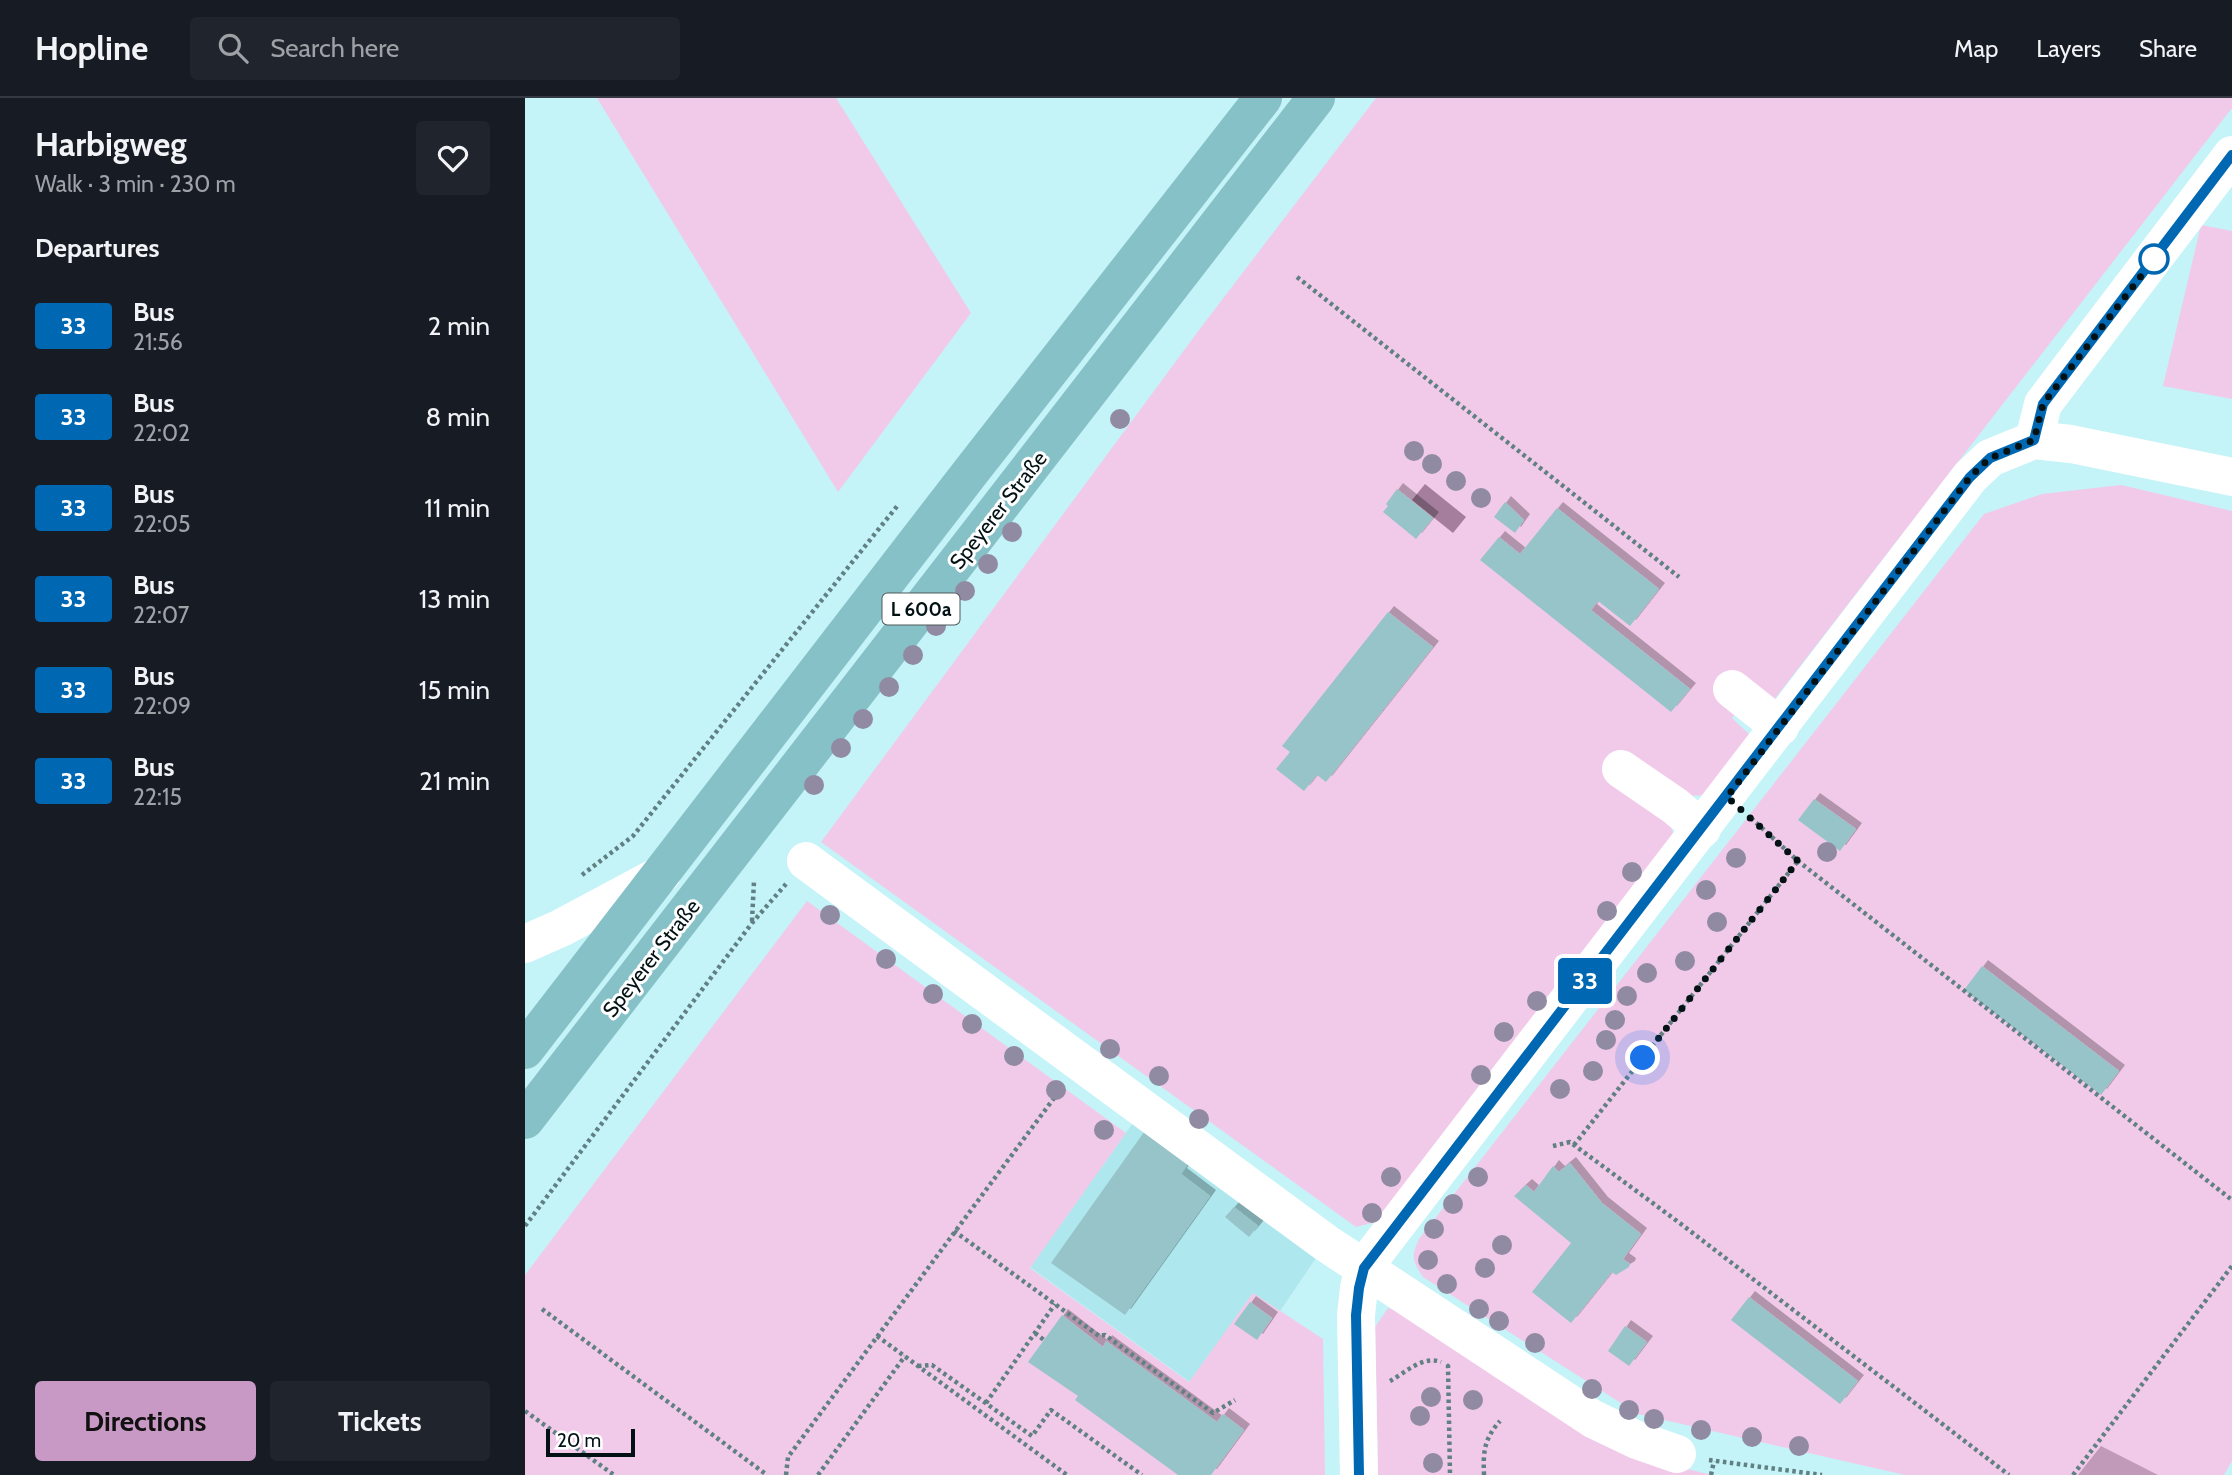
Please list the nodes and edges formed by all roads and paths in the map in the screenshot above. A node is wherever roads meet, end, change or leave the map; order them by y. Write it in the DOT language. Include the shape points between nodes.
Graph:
graph roads {
  1 [pos="1263,98"];
  2 [pos="1316,98"];
  3 [pos="2232,155"];
  4 [pos="1297,277"];
  5 [pos="2034,440"];
  6 [pos="2232,477"];
  7 [pos="903,499"];
  8 [pos="1679,576"];
  9 [pos="1732,689"];
  10 [pos="1780,727"];
  11 [pos="1621,769"];
  12 [pos="1727,797"];
  13 [pos="1702,829"];
  14 [pos="806,861"];
  15 [pos="1798,861"];
  16 [pos="761,870"];
  17 [pos="662,874"];
  18 [pos="752,923"];
  19 [pos="561,928"];
  20 [pos="525,944"];
  21 [pos="525,1050"];
  22 [pos="1080,1062"];
  23 [pos="525,1120"];
  24 [pos="1574,1145"];
  25 [pos="1553,1146"];
  26 [pos="2232,1200"];
  27 [pos="525,1226"];
  28 [pos="954,1231"];
  29 [pos="2232,1266"];
  30 [pos="1364,1268"];
  31 [pos="1055,1304"];
  32 [pos="542,1309"];
  33 [pos="1035,1333"];
  34 [pos="877,1336"];
  35 [pos="1044,1340"];
  36 [pos="905,1356"];
  37 [pos="918,1366"];
  38 [pos="1448,1366"];
  39 [pos="1457,1371"];
  40 [pos="1358,1399"];
  41 [pos="1235,1400"];
  42 [pos="986,1403"];
  43 [pos="525,1411"];
  44 [pos="1500,1421"];
  45 [pos="1677,1454"];
  46 [pos="1714,1461"];
  47 [pos="614,1475"];
  48 [pos="767,1475"];
  49 [pos="786,1475"];
  50 [pos="818,1475"];
  51 [pos="1067,1475"];
  52 [pos="1142,1475"];
  53 [pos="1359,1475"];
  54 [pos="1450,1475"];
  55 [pos="1485,1475"];
  56 [pos="1711,1475"];
  57 [pos="1822,1475"];
  58 [pos="2009,1475"];
  59 [pos="2073,1475"];
  1 -- 17 [label="main road, Speyerer Straße / L 600a"];
  2 -- 23 [label="main road, Speyerer Straße / L 600a"];
  3 -- 5 [label="street" via="2043,404"];
  4 -- 8 [label="path"];
  5 -- 6 [label="street"];
  5 -- 10 [label="street" via="1990,458 1970,477"];
  7 -- 19 [label="path" via="633,836 573,882"];
  9 -- 10 [label="street"];
  10 -- 12 [label="street"];
  11 -- 13 [label="street"];
  12 -- 13 [label="street"];
  12 -- 15 [label="path"];
  13 -- 30 [label="street"];
  14 -- 18 [label="path"];
  14 -- 22 [label="street"];
  15 -- 24 [label="path"];
  15 -- 26 [label="path"];
  16 -- 18 [label="path" via="754,881"];
  17 -- 19 [label="street"];
  17 -- 21 [label="main road, Speyerer Straße / L 600a"];
  18 -- 27 [label="path"];
  19 -- 20 [label="street"];
  22 -- 28 [label="path"];
  22 -- 30 [label="street"];
  24 -- 25 [label="path"];
  24 -- 58 [label="path"];
  28 -- 31 [label="path"];
  28 -- 34 [label="path"];
  29 -- 59 [label="path"];
  30 -- 40 [label="street" via="1356,1315"];
  30 -- 45 [label="street" via="1593,1419"];
  31 -- 33 [label="path"];
  31 -- 41 [label="path" via="1213,1413"];
  32 -- 48 [label="path"];
  33 -- 35 [label="path"];
  33 -- 42 [label="path"];
  34 -- 36 [label="path"];
  34 -- 49 [label="path" via="788,1457"];
  36 -- 37 [label="path"];
  36 -- 50 [label="path"];
  37 -- 42 [label="path" via="932,1364"];
  37 -- 51 [label="path"];
  38 -- 39 [label="path"];
  38 -- 40 [label="path" via="1425,1360"];
  38 -- 54 [label="path"];
  40 -- 53 [label="street"];
  42 -- 52 [label="path" via="1032,1436 1051,1410"];
  43 -- 47 [label="path"];
  44 -- 55 [label="path" via="1485,1442"];
  45 -- 46 [label="path"];
  46 -- 56 [label="path"];
  46 -- 57 [label="path"];
}
